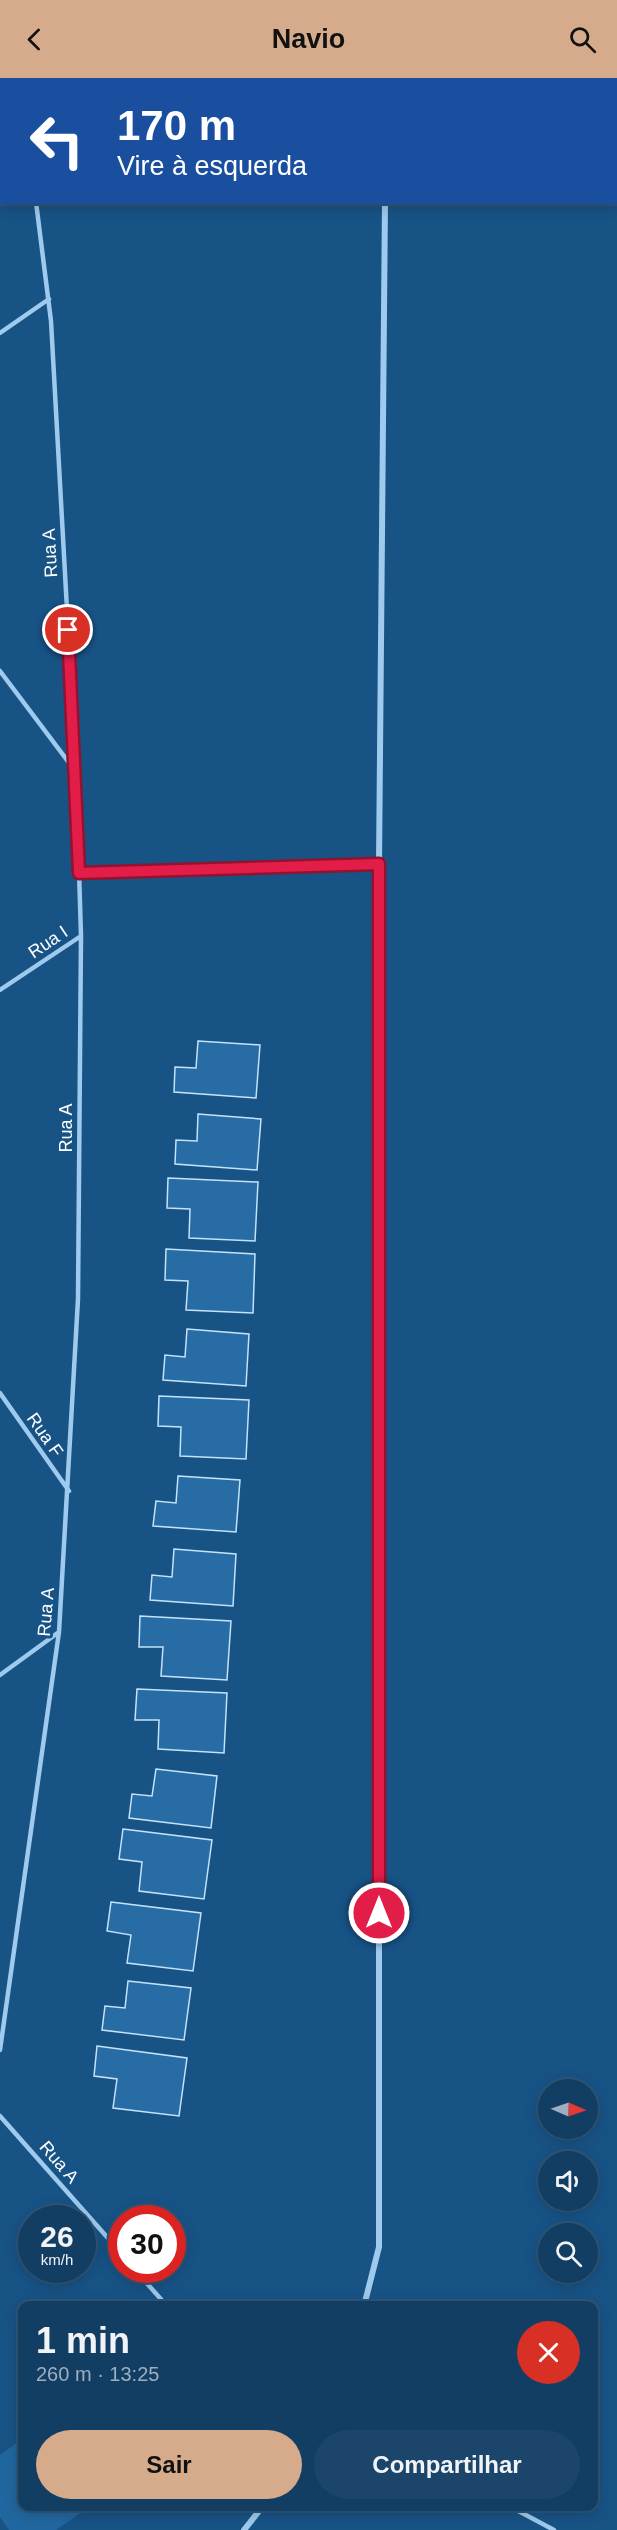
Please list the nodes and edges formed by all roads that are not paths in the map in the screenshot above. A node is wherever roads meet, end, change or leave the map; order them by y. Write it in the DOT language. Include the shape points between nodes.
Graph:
graph roads {
  1 [pos="36,204"];
  2 [pos="385,204"];
  3 [pos="48,299"];
  4 [pos="0,333"];
  5 [pos="0,671"];
  6 [pos="76,772"];
  7 [pos="379,864"];
  8 [pos="79,873"];
  9 [pos="81,936"];
  10 [pos="0,990"];
  11 [pos="0,1393"];
  12 [pos="69,1491"];
  13 [pos="59,1632"];
  14 [pos="0,1675"];
  15 [pos="0,2050"];
  16 [pos="0,2116"];
  17 [pos="108,2238"];
  18 [pos="147,2283"];
  19 [pos="163,2301"];
  20 [pos="365,2301"];
  21 [pos="259,2511"];
  22 [pos="518,2511"];
  23 [pos="244,2530"];
  24 [pos="554,2530"];
  1 -- 3 [label="lane, Rua A"];
  2 -- 7 [label="street"];
  3 -- 4 [label="lane"];
  3 -- 6 [label="lane, Rua A"];
  5 -- 6 [label="lane"];
  6 -- 8 [label="lane, Rua A"];
  7 -- 8 [label="lane"];
  7 -- 20 [label="street" via="379,2247"];
  8 -- 9 [label="lane, Rua A"];
  9 -- 10 [label="lane, Rua I"];
  9 -- 12 [label="lane, Rua A" via="78,1299"];
  11 -- 12 [label="lane, Rua F"];
  12 -- 13 [label="lane, Rua A"];
  13 -- 14 [label="lane"];
  13 -- 15 [label="lane, Rua A"];
  16 -- 17 [label="lane, Rua A"];
  18 -- 19 [label="lane"];
  21 -- 23 [label="street"];
  22 -- 24 [label="lane"];
}
